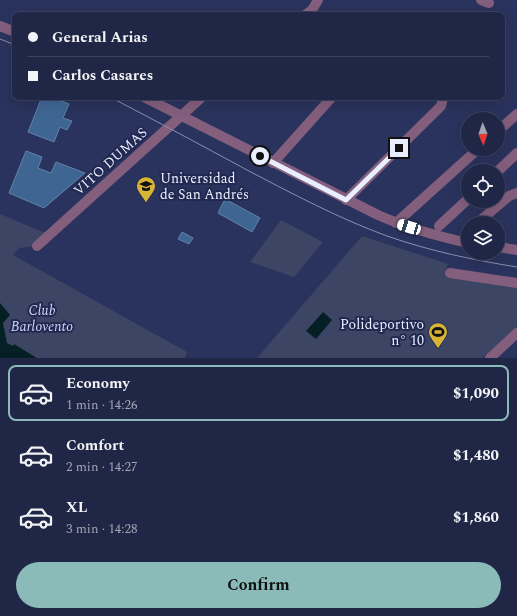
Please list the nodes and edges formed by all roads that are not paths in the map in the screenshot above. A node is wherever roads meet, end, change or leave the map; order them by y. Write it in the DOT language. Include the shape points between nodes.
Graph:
graph roads {
  1 [pos="318,0"];
  2 [pos="312,12"];
  3 [pos="0,26"];
  4 [pos="12,31"];
  5 [pos="150,100"];
  6 [pos="199,100"];
  7 [pos="329,100"];
  8 [pos="442,100"];
  9 [pos="517,114"];
  10 [pos="181,116"];
  11 [pos="505,125"];
  12 [pos="517,153"];
  13 [pos="470,156"];
  14 [pos="273,163"];
  15 [pos="505,164"];
  16 [pos="517,193"];
  17 [pos="346,200"];
  18 [pos="461,206"];
  19 [pos="486,216"];
  20 [pos="396,223"];
  21 [pos="439,226"];
  22 [pos="461,241"];
  23 [pos="36,246"];
  24 [pos="505,248"];
  25 [pos="517,250"];
  26 [pos="450,273"];
  27 [pos="517,283"];
  28 [pos="517,333"];
  29 [pos="490,358"];
  1 -- 2 [label="street"];
  3 -- 4 [label="street"];
  5 -- 10 [label="street"];
  6 -- 10 [label="street, VITO DUMAS"];
  7 -- 14 [label="street"];
  8 -- 17 [label="street" via="441,106"];
  9 -- 11 [label="street"];
  10 -- 14 [label="street"];
  10 -- 23 [label="street, VITO DUMAS"];
  12 -- 15 [label="street"];
  13 -- 20 [label="street"];
  14 -- 17 [label="street"];
  16 -- 19 [label="street" via="509,196"];
  17 -- 20 [label="street"];
  18 -- 21 [label="street"];
  20 -- 22 [label="street"];
  24 -- 25 [label="street"];
  26 -- 27 [label="street"];
  28 -- 29 [label="street"];
}
